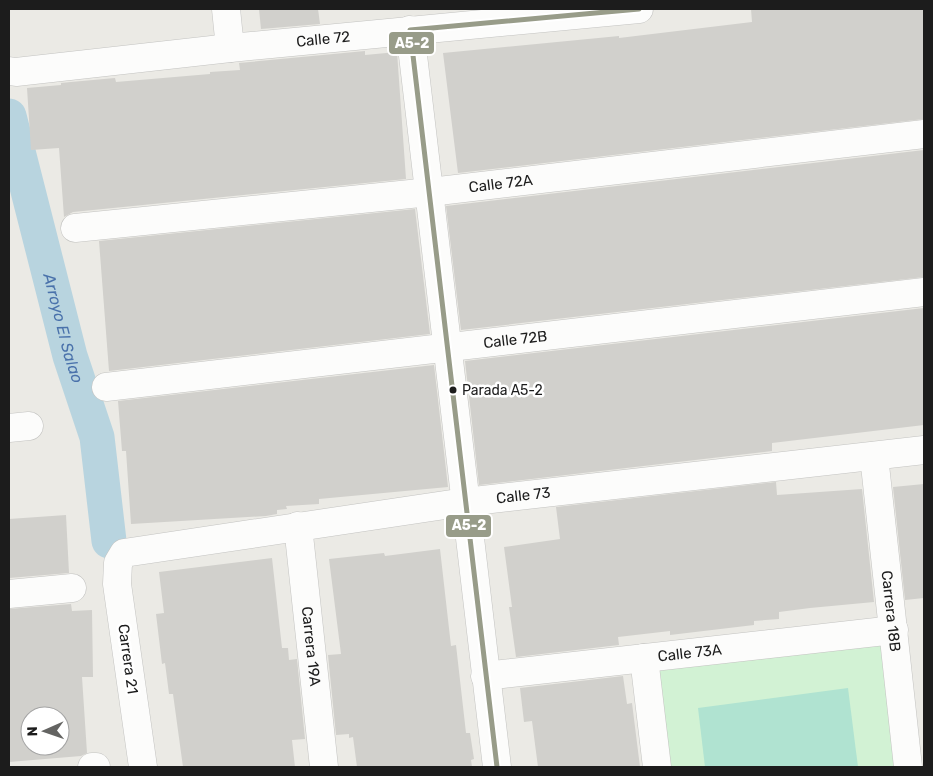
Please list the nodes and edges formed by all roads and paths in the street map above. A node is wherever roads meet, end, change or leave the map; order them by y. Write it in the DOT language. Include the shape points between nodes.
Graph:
graph roads {
  1 [pos="226,9"];
  2 [pos="629,9"];
  3 [pos="410,30"];
  4 [pos="230,48"];
  5 [pos="12,72"];
  6 [pos="924,134"];
  7 [pos="430,192"];
  8 [pos="75,228"];
  9 [pos="924,292"];
  10 [pos="447,347"];
  11 [pos="106,387"];
  12 [pos="924,450"];
  13 [pos="874,456"];
  14 [pos="465,502"];
  15 [pos="298,526"];
  16 [pos="124,553"];
  17 [pos="72,588"];
  18 [pos="9,594"];
  19 [pos="894,630"];
  20 [pos="644,658"];
  21 [pos="485,676"];
  22 [pos="143,767"];
  23 [pos="324,767"];
  24 [pos="497,767"];
  25 [pos="657,767"];
  26 [pos="908,767"];
  1 -- 4 [label="street"];
  2 -- 3 [label="street, Calle 72"];
  3 -- 4 [label="street, Calle 72"];
  3 -- 7 [label="street"];
  4 -- 5 [label="street, Calle 72"];
  6 -- 7 [label="street, Calle 72A"];
  7 -- 8 [label="street, Calle 72A"];
  7 -- 10 [label="street"];
  9 -- 10 [label="street, Calle 72B"];
  10 -- 11 [label="street, Calle 72B"];
  10 -- 14 [label="street"];
  12 -- 13 [label="street, Calle 73"];
  13 -- 14 [label="street, Calle 73"];
  13 -- 19 [label="street, Carrera 18B"];
  14 -- 15 [label="street, Calle 73"];
  14 -- 21 [label="street"];
  15 -- 16 [label="street, Calle 73"];
  15 -- 23 [label="street, Carrera 19A"];
  16 -- 22 [label="street, Carrera 21" via="118,564 117,584"];
  17 -- 18 [label="street"];
  19 -- 20 [label="street, Calle 73A"];
  19 -- 26 [label="street, Carrera 18B"];
  20 -- 21 [label="street, Calle 73A"];
  20 -- 25 [label="street"];
  21 -- 24 [label="street"];
}
